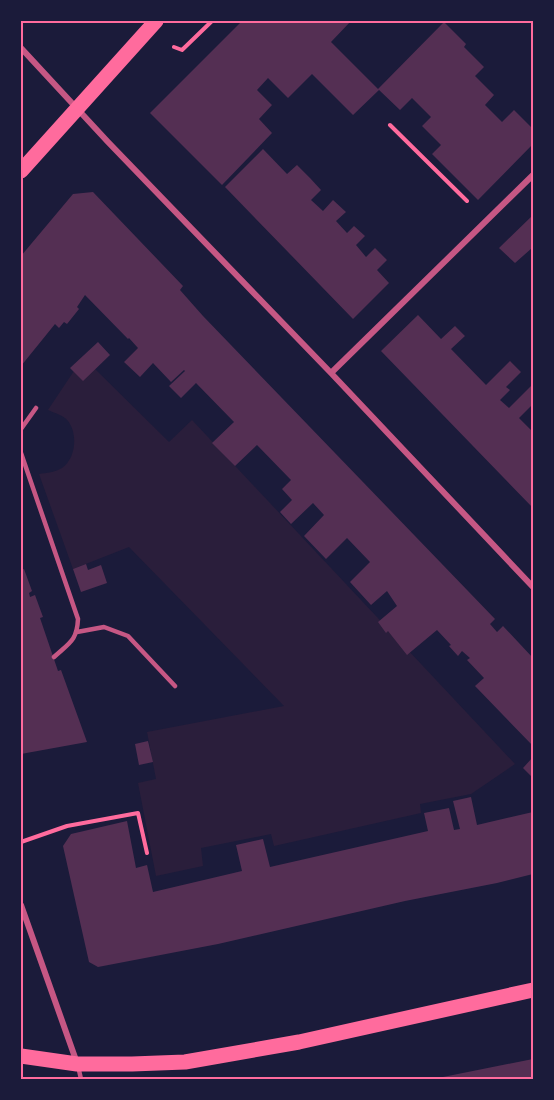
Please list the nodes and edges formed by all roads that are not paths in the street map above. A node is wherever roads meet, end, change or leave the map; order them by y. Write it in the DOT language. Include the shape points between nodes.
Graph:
graph roads {
  1 [pos="156,21"];
  2 [pos="21,48"];
  3 [pos="77,108"];
  4 [pos="21,171"];
  5 [pos="533,175"];
  6 [pos="331,373"];
  7 [pos="36,408"];
  8 [pos="21,429"];
  9 [pos="21,453"];
  10 [pos="533,587"];
  11 [pos="77,632"];
  12 [pos="54,657"];
  13 [pos="175,686"];
  14 [pos="21,905"];
  15 [pos="533,990"];
  16 [pos="21,1056"];
  17 [pos="79,1071"];
  1 -- 3 [label="main road"];
  2 -- 3 [label="street"];
  3 -- 4 [label="main road"];
  3 -- 6 [label="street"];
  5 -- 6 [label="street"];
  6 -- 10 [label="street"];
  7 -- 8 [label="lane"];
  9 -- 11 [label="lane" via="78,619"];
  11 -- 12 [label="lane"];
  11 -- 13 [label="lane" via="104,627 128,636"];
  14 -- 17 [label="street"];
  15 -- 17 [label="main road" via="299,1042 185,1062"];
  16 -- 17 [label="main road"];
}
